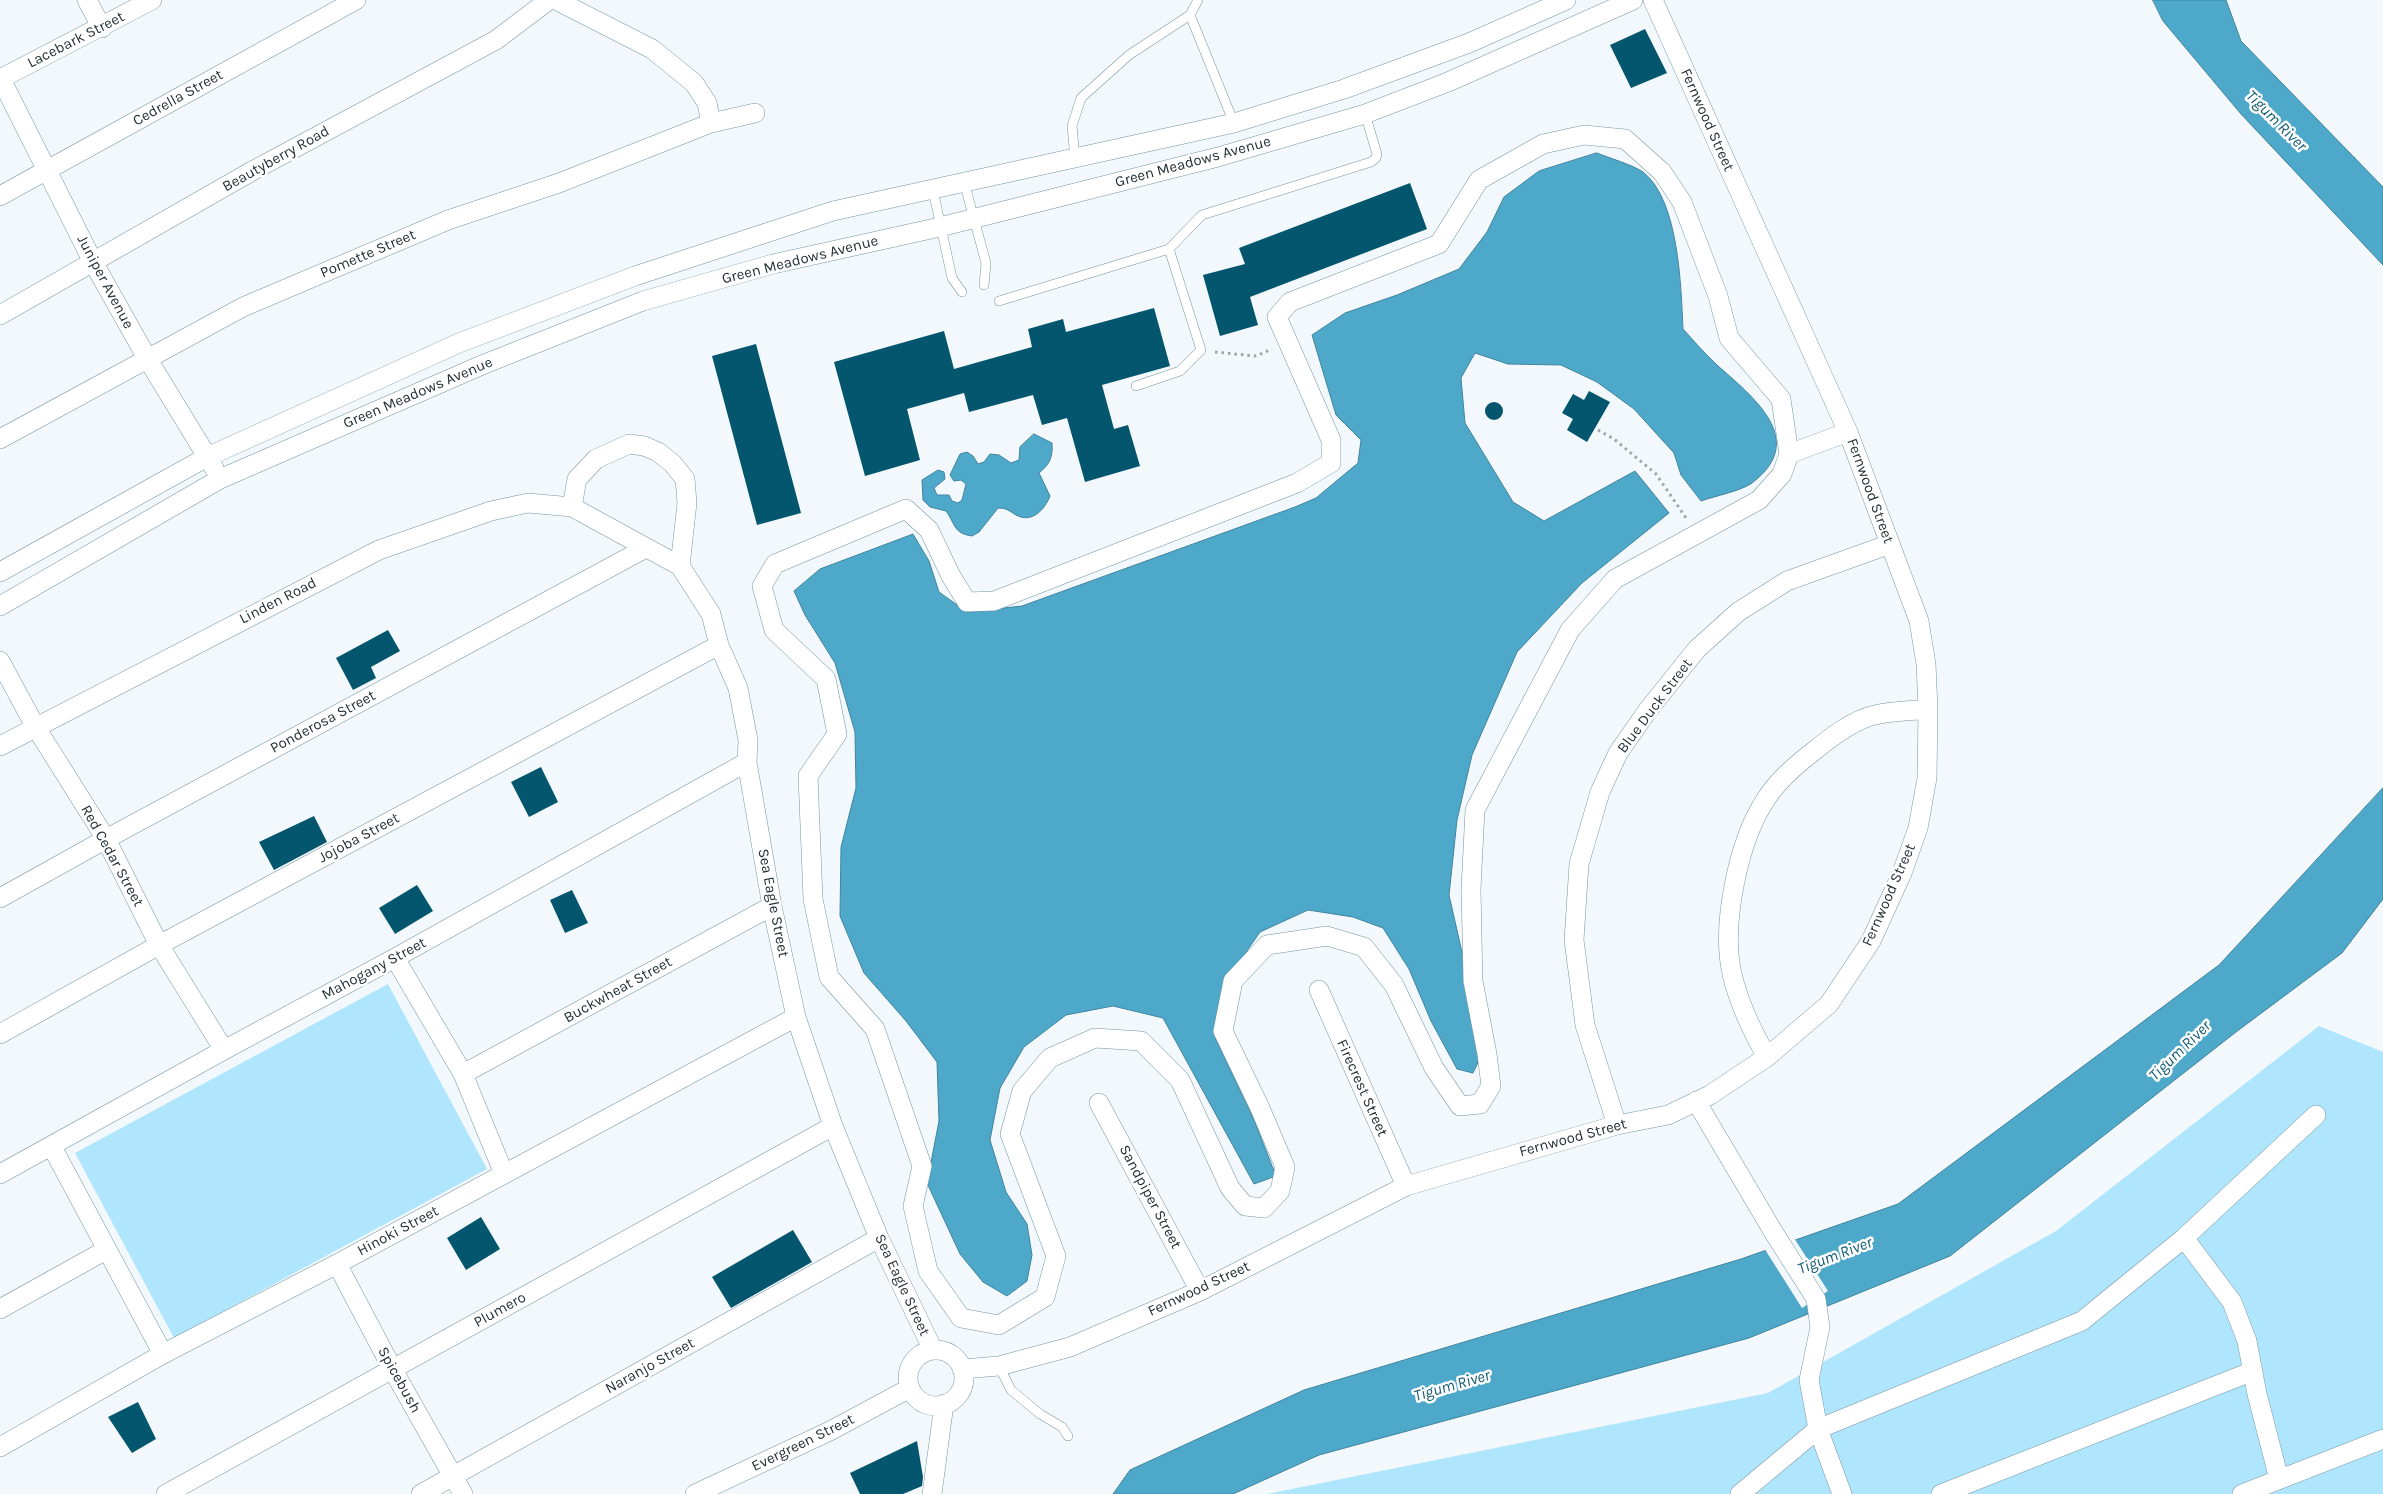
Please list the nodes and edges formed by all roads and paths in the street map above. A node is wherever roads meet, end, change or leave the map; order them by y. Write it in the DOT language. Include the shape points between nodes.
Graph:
graph roads {
  1 [pos="87,0"];
  2 [pos="152,0"];
  3 [pos="356,0"];
  4 [pos="549,0"];
  5 [pos="556,0"];
  6 [pos="1198,0"];
  7 [pos="1566,0"];
  8 [pos="1633,0"];
  9 [pos="1653,0"];
  10 [pos="1190,15"];
  11 [pos="102,28"];
  12 [pos="1,79"];
  13 [pos="755,113"];
  14 [pos="1366,114"];
  15 [pos="711,123"];
  16 [pos="1234,123"];
  17 [pos="1075,158"];
  18 [pos="48,170"];
  19 [pos="964,182"];
  20 [pos="933,190"];
  21 [pos="0,196"];
  22 [pos="975,217"];
  23 [pos="940,227"];
  24 [pos="1168,249"];
  25 [pos="93,262"];
  26 [pos="984,285"];
  27 [pos="962,292"];
  28 [pos="999,301"];
  29 [pos="0,315"];
  30 [pos="1288,342"];
  31 [pos="1201,350"];
  32 [pos="146,358"];
  33 [pos="1136,386"];
  34 [pos="1598,430"];
  35 [pos="1848,432"];
  36 [pos="0,439"];
  37 [pos="1789,454"];
  38 [pos="207,457"];
  39 [pos="220,479"];
  40 [pos="572,507"];
  41 [pos="1696,533"];
  42 [pos="1890,544"];
  43 [pos="646,548"];
  44 [pos="680,566"];
  45 [pos="0,572"];
  46 [pos="0,606"];
  47 [pos="719,644"];
  48 [pos="0,661"];
  49 [pos="1928,709"];
  50 [pos="35,726"];
  51 [pos="0,746"];
  52 [pos="747,762"];
  53 [pos="106,838"];
  54 [pos="0,898"];
  55 [pos="772,906"];
  56 [pos="159,945"];
  57 [pos="395,958"];
  58 [pos="1319,990"];
  59 [pos="796,1017"];
  60 [pos="0,1034"];
  61 [pos="224,1050"];
  62 [pos="1767,1058"];
  63 [pos="463,1074"];
  64 [pos="1696,1102"];
  65 [pos="1100,1103"];
  66 [pos="2316,1115"];
  67 [pos="1617,1125"];
  68 [pos="833,1126"];
  69 [pos="52,1147"];
  70 [pos="0,1174"];
  71 [pos="504,1174"];
  72 [pos="1406,1186"];
  73 [pos="879,1238"];
  74 [pos="2184,1238"];
  75 [pos="106,1250"];
  76 [pos="337,1264"];
  77 [pos="1200,1291"];
  78 [pos="0,1309"];
  79 [pos="933,1350"];
  80 [pos="163,1354"];
  81 [pos="998,1366"];
  82 [pos="393,1370"];
  83 [pos="962,1370"];
  84 [pos="2253,1371"];
  85 [pos="910,1388"];
  86 [pos="944,1404"];
  87 [pos="1818,1429"];
  88 [pos="1068,1436"];
  89 [pos="2383,1438"];
  90 [pos="0,1447"];
  91 [pos="453,1475"];
  92 [pos="2279,1479"];
  93 [pos="166,1494"];
  94 [pos="421,1494"];
  95 [pos="463,1494"];
  96 [pos="695,1494"];
  97 [pos="932,1494"];
  98 [pos="1740,1494"];
  99 [pos="1842,1494"];
  100 [pos="1941,1494"];
  101 [pos="2242,1494"];
  1 -- 11 [label="street"];
  2 -- 11 [label="street, Lacebark Street"];
  3 -- 18 [label="street, Cedrella Street"];
  4 -- 25 [label="street, Beautyberry Road" via="496,40 254,170"];
  5 -- 15 [label="street" via="652,49 694,83 707,103"];
  6 -- 10 [label="lane"];
  7 -- 16 [label="street, Green Meadows Avenue" via="1469,43 1344,89"];
  8 -- 14 [label="street, Green Meadows Avenue" via="1448,82"];
  9 -- 35 [label="street, Fernwood Street"];
  10 -- 16 [label="lane"];
  10 -- 17 [label="lane" via="1129,55 1081,98 1072,126"];
  11 -- 12 [label="street, Lacebark Street"];
  12 -- 18 [label="street, Juniper Avenue"];
  13 -- 15 [label="street, Pomette Street"];
  14 -- 22 [label="street, Green Meadows Avenue" via="1218,157"];
  14 -- 24 [label="lane" via="1377,154 1371,162 1202,215"];
  15 -- 32 [label="street, Pomette Street" via="559,183 448,220 243,306"];
  16 -- 17 [label="street, Green Meadows Avenue"];
  17 -- 19 [label="street, Green Meadows Avenue"];
  18 -- 21 [label="street, Cedrella Street"];
  18 -- 25 [label="street, Juniper Avenue"];
  19 -- 20 [label="street, Green Meadows Avenue"];
  19 -- 22 [label="lane"];
  20 -- 23 [label="lane"];
  20 -- 38 [label="street, Green Meadows Avenue" via="833,211 635,276 459,343"];
  22 -- 23 [label="street, Green Meadows Avenue"];
  22 -- 26 [label="lane" via="986,263"];
  23 -- 27 [label="lane" via="952,278"];
  23 -- 39 [label="street, Green Meadows Avenue" via="772,264 644,301 482,365"];
  24 -- 28 [label="lane"];
  24 -- 31 [label="lane"];
  25 -- 29 [label="street, Beautyberry Road"];
  25 -- 32 [label="street, Juniper Avenue"];
  30 -- 31 [label="path" via="1256,356"];
  30 -- 37 [label="street" via="1277,317 1290,302 1439,244 1479,180 1543,144 1584,135 1626,139 1662,172 1682,202 1718,296 1729,338 1781,399"];
  30 -- 41 [label="street" via="1331,440 1331,463 1297,483 994,602 967,602 929,530 906,509 775,564 762,586 774,630 826,679 836,734 808,776 813,899 829,977 875,1029 922,1166 913,1206 928,1271 961,1318 999,1325 1046,1297 1056,1256 1010,1134 1022,1092 1050,1058 1095,1038 1141,1041 1180,1080 1230,1188 1246,1206 1264,1208 1280,1191 1285,1167 1223,1031 1233,981 1267,945 1327,936 1364,947 1394,984 1434,1068 1460,1106 1480,1104 1491,1086 1472,981 1471,889 1476,810 1570,630 1615,579"];
  31 -- 33 [label="lane" via="1180,371"];
  32 -- 36 [label="street, Pomette Street"];
  32 -- 38 [label="street, Juniper Avenue"];
  34 -- 41 [label="path" via="1656,474"];
  35 -- 37 [label="street"];
  35 -- 42 [label="street, Fernwood Street"];
  37 -- 41 [label="street" via="1782,474 1759,500"];
  38 -- 39 [label="street, Juniper Avenue"];
  38 -- 45 [label="street, Green Meadows Avenue"];
  39 -- 46 [label="street, Green Meadows Avenue"];
  40 -- 43 [label="street, Sea Eagle Street"];
  40 -- 44 [label="street" via="577,479 596,458 628,444 658,452 685,479 687,504"];
  40 -- 50 [label="street, Linden Road" via="519,505 379,550"];
  42 -- 49 [label="street, Fernwood Street" via="1919,621 1926,664"];
  42 -- 67 [label="street, Blue Duck Street" via="1787,580 1738,612 1697,649 1618,753 1600,792 1579,864 1574,940 1585,1025"];
  43 -- 44 [label="street, Sea Eagle Street"];
  43 -- 53 [label="street, Ponderosa Street"];
  44 -- 47 [label="street, Sea Eagle Street" via="711,614"];
  47 -- 52 [label="street, Sea Eagle Street" via="738,688 748,740"];
  47 -- 56 [label="street, Jojoba Street"];
  48 -- 50 [label="street, Red Cedar Street"];
  49 -- 62 [label="street, Fernwood Street" via="1926,778 1918,828 1894,890 1870,941 1829,1004"];
  49 -- 62 [label="street" via="1875,715 1834,734 1797,764 1766,798 1751,830 1732,893 1728,928 1732,972 1741,1006"];
  50 -- 51 [label="street, Linden Road"];
  50 -- 53 [label="street, Red Cedar Street"];
  52 -- 55 [label="street, Sea Eagle Street"];
  52 -- 57 [label="street, Mahogany Street"];
  53 -- 54 [label="street, Ponderosa Street"];
  53 -- 56 [label="street, Red Cedar Street"];
  55 -- 59 [label="street, Sea Eagle Street"];
  55 -- 63 [label="street, Buckwheat Street"];
  56 -- 60 [label="street, Jojoba Street"];
  56 -- 61 [label="street, Red Cedar Street"];
  57 -- 61 [label="street, Mahogany Street"];
  57 -- 63 [label="street"];
  58 -- 72 [label="street, Firecrest Street"];
  59 -- 68 [label="street, Sea Eagle Street"];
  59 -- 71 [label="street, Hinoki Street"];
  61 -- 69 [label="street, Mahogany Street"];
  62 -- 64 [label="street, Fernwood Street"];
  63 -- 71 [label="street"];
  64 -- 67 [label="street, Fernwood Street" via="1668,1116"];
  64 -- 87 [label="street" via="1816,1299 1820,1327 1808,1380"];
  65 -- 77 [label="street, Sandpiper Street"];
  66 -- 74 [label="street"];
  67 -- 72 [label="street, Fernwood Street"];
  68 -- 73 [label="street, Sea Eagle Street"];
  68 -- 82 [label="street, Plumero"];
  69 -- 70 [label="street, Mahogany Street"];
  69 -- 75 [label="street"];
  71 -- 76 [label="street, Hinoki Street"];
  72 -- 77 [label="street, Fernwood Street"];
  73 -- 79 [label="street, Sea Eagle Street"];
  73 -- 91 [label="street, Naranjo Street"];
  74 -- 84 [label="street" via="2232,1302 2247,1341"];
  74 -- 87 [label="street" via="2082,1321"];
  75 -- 78 [label="street"];
  75 -- 80 [label="street"];
  76 -- 80 [label="street, Hinoki Street"];
  76 -- 82 [label="street, Spicebush"];
  77 -- 81 [label="street, Fernwood Street" via="1070,1347"];
  79 -- 83 [label="street" via="954,1356"];
  79 -- 85 [label="street" via="923,1352 915,1359 908,1378"];
  80 -- 90 [label="street, Hinoki Street"];
  81 -- 83 [label="street, Fernwood Street"];
  81 -- 88 [label="lane" via="1011,1390 1062,1427"];
  82 -- 91 [label="street, Spicebush"];
  82 -- 93 [label="street, Plumero"];
  83 -- 86 [label="street" via="962,1387"];
  84 -- 92 [label="street"];
  84 -- 100 [label="street"];
  85 -- 86 [label="street" via="924,1403"];
  85 -- 96 [label="street, Evergreen Street" via="830,1431"];
  86 -- 97 [label="street"];
  87 -- 98 [label="street"];
  87 -- 99 [label="street"];
  89 -- 92 [label="street"];
  91 -- 94 [label="street, Naranjo Street"];
  91 -- 95 [label="street, Spicebush"];
  92 -- 101 [label="street"];
}
